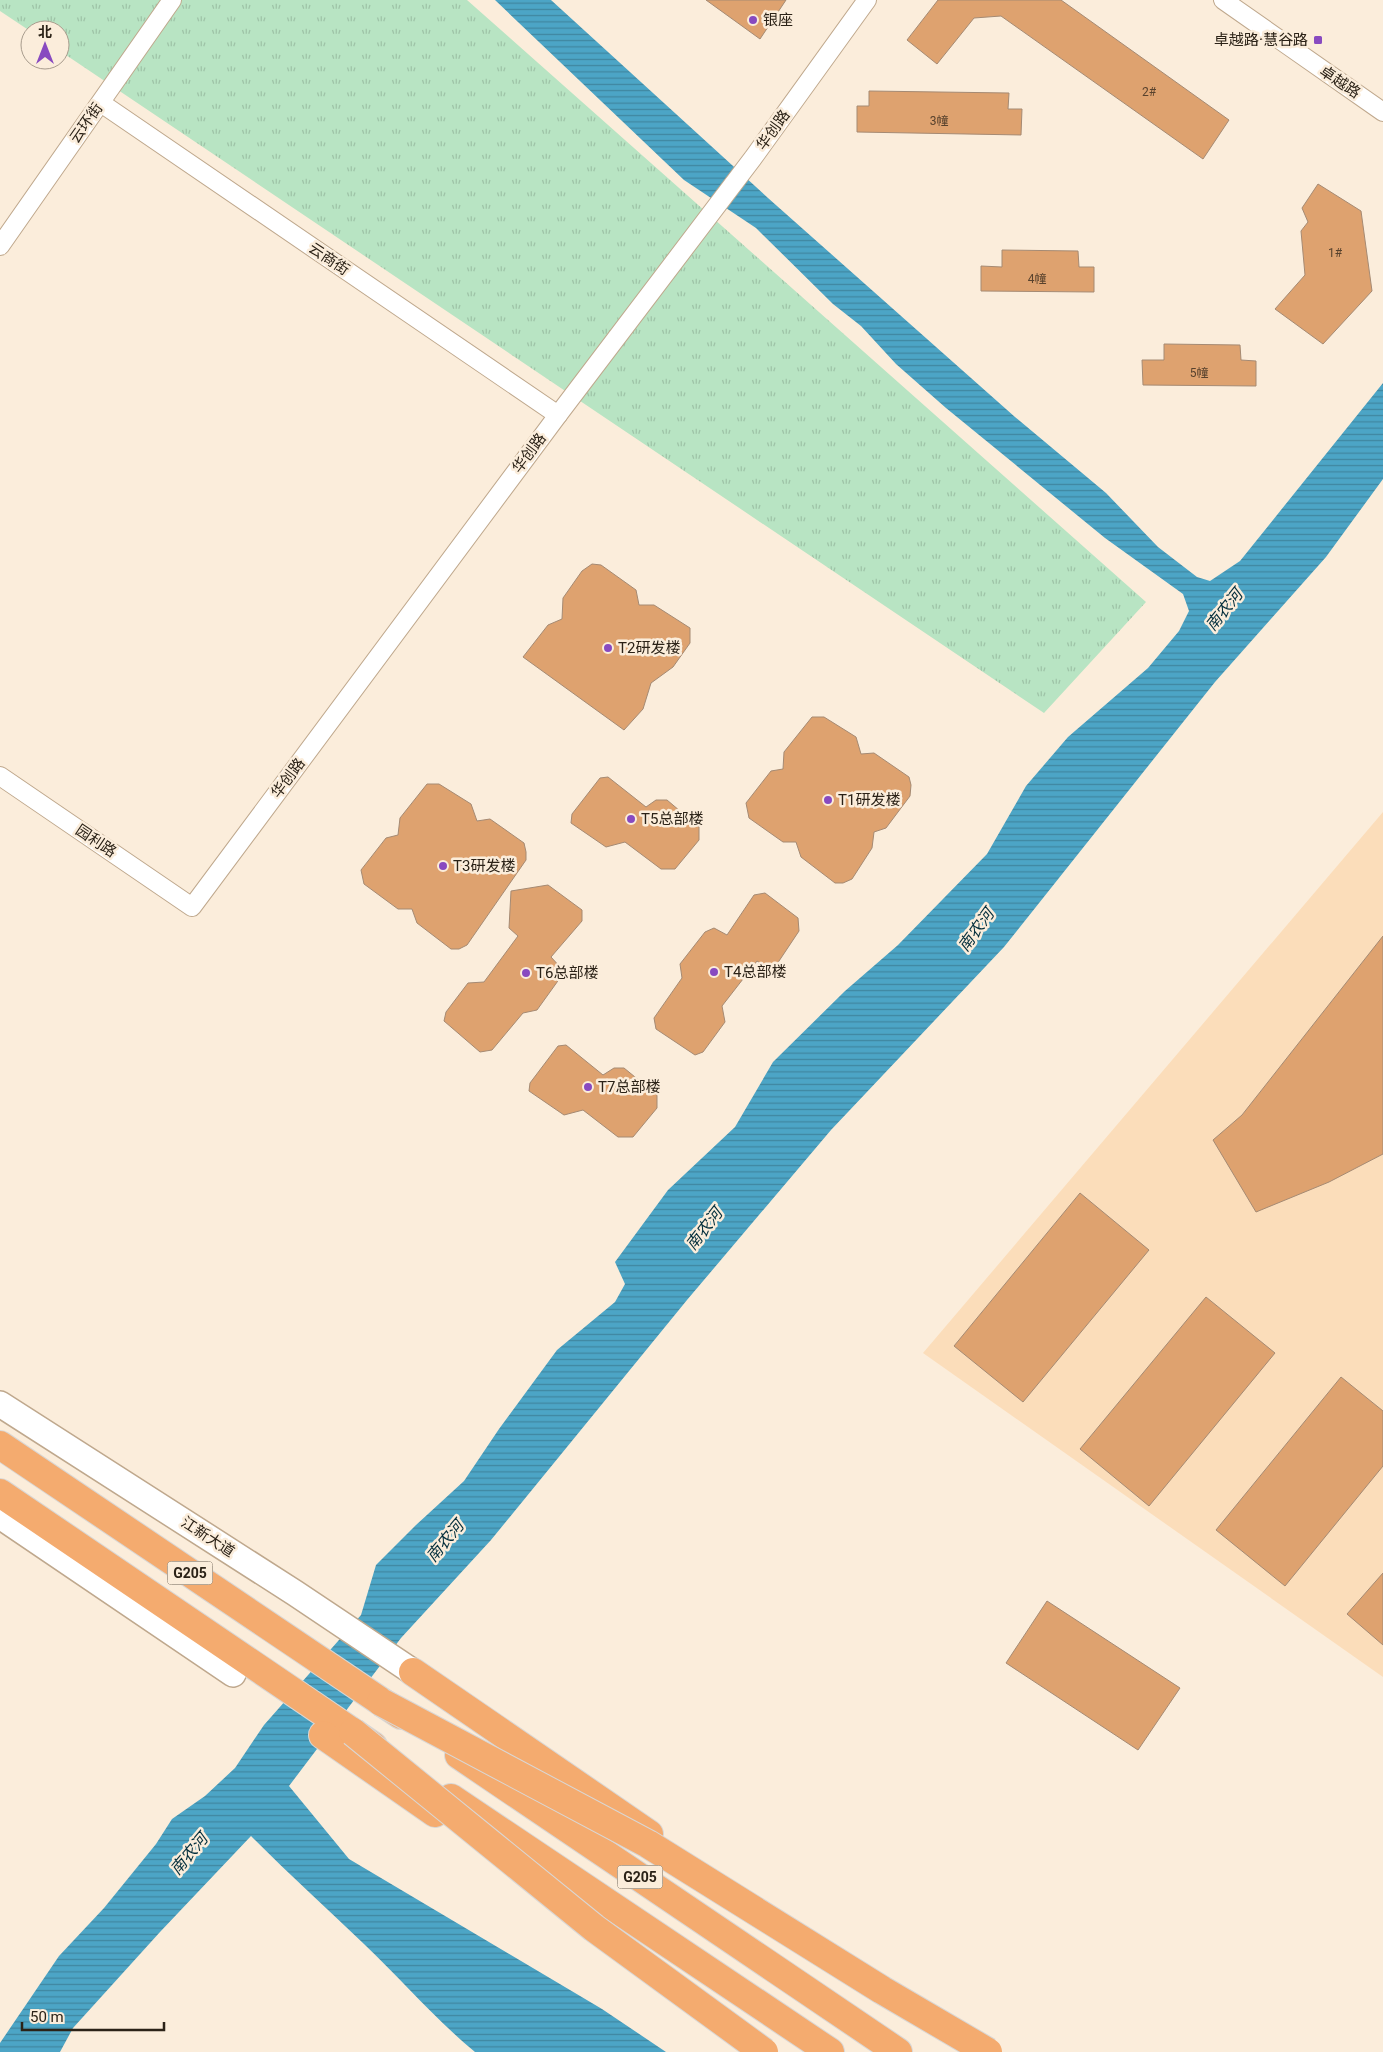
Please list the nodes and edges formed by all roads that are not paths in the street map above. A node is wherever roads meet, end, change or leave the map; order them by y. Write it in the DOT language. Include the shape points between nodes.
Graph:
graph roads {
  1 [pos="172,0"];
  2 [pos="867,0"];
  3 [pos="1223,0"];
  4 [pos="100,103"];
  5 [pos="1383,112"];
  6 [pos="0,246"];
  7 [pos="558,415"];
  8 [pos="0,776"];
  9 [pos="192,907"];
  10 [pos="0,1404"];
  11 [pos="0,1445"];
  12 [pos="0,1493"];
  13 [pos="0,1516"];
  14 [pos="413,1672"];
  15 [pos="233,1674"];
  16 [pos="381,1702"];
  17 [pos="352,1743"];
  18 [pos="764,2052"];
  19 [pos="779,2052"];
  20 [pos="830,2052"];
  21 [pos="898,2052"];
  22 [pos="968,2052"];
  23 [pos="988,2052"];
  1 -- 4 [label="street, 云环街"];
  2 -- 7 [label="street, 华创路" via="753,158"];
  3 -- 5 [label="street, 卓越路"];
  4 -- 6 [label="street, 云环街"];
  4 -- 7 [label="street, 云商街"];
  7 -- 9 [label="street, 华创路"];
  8 -- 9 [label="street, 园利路"];
  10 -- 14 [label="street, 江新大道"];
  11 -- 16 [label="highway, G205"];
  12 -- 17 [label="highway, G205"];
  13 -- 15 [label="street"];
  14 -- 22 [label="highway"];
  15 -- 17 [label="highway"];
  16 -- 21 [label="highway, G205, bridge"];
  16 -- 23 [label="highway, bridge" via="648,1844"];
  17 -- 18 [label="highway, bridge" via="594,1928"];
  17 -- 19 [label="highway"];
  17 -- 20 [label="highway, G205, bridge"];
}
